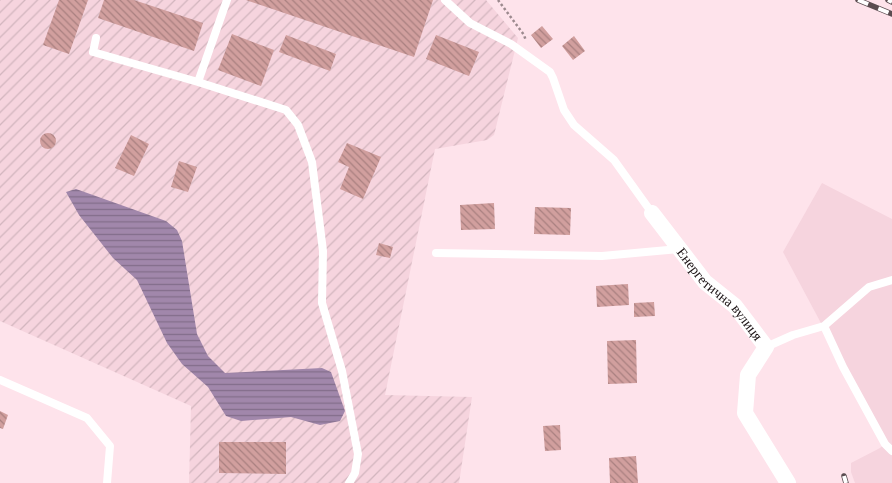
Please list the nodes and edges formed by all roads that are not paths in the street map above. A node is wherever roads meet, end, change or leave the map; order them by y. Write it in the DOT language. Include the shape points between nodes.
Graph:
graph roads {
  1 [pos="227,0"];
  2 [pos="446,0"];
  3 [pos="96,38"];
  4 [pos="198,82"];
  5 [pos="652,213"];
  6 [pos="679,249"];
  7 [pos="436,252"];
  8 [pos="892,280"];
  9 [pos="824,326"];
  10 [pos="766,347"];
  11 [pos="0,380"];
  12 [pos="892,451"];
  13 [pos="107,483"];
  14 [pos="349,483"];
  15 [pos="788,483"];
  1 -- 4 [label="lane"];
  2 -- 5 [label="lane" via="470,23 511,44 550,72 564,110 574,125 614,160"];
  3 -- 4 [label="lane" via="93,52"];
  4 -- 14 [label="lane" via="286,110 298,125 312,162 322,251 322,303 342,371 358,454 355,473"];
  5 -- 6 [label="street, Енергетична вулиця"];
  6 -- 7 [label="lane" via="602,256"];
  6 -- 10 [label="street, Енергетична вулиця" via="705,282 735,306"];
  8 -- 9 [label="lane" via="869,287"];
  9 -- 10 [label="lane"];
  9 -- 12 [label="lane" via="885,444"];
  10 -- 15 [label="street, Енергетична вулиця" via="748,375 744,413"];
  11 -- 13 [label="lane" via="88,418 110,446"];
}
